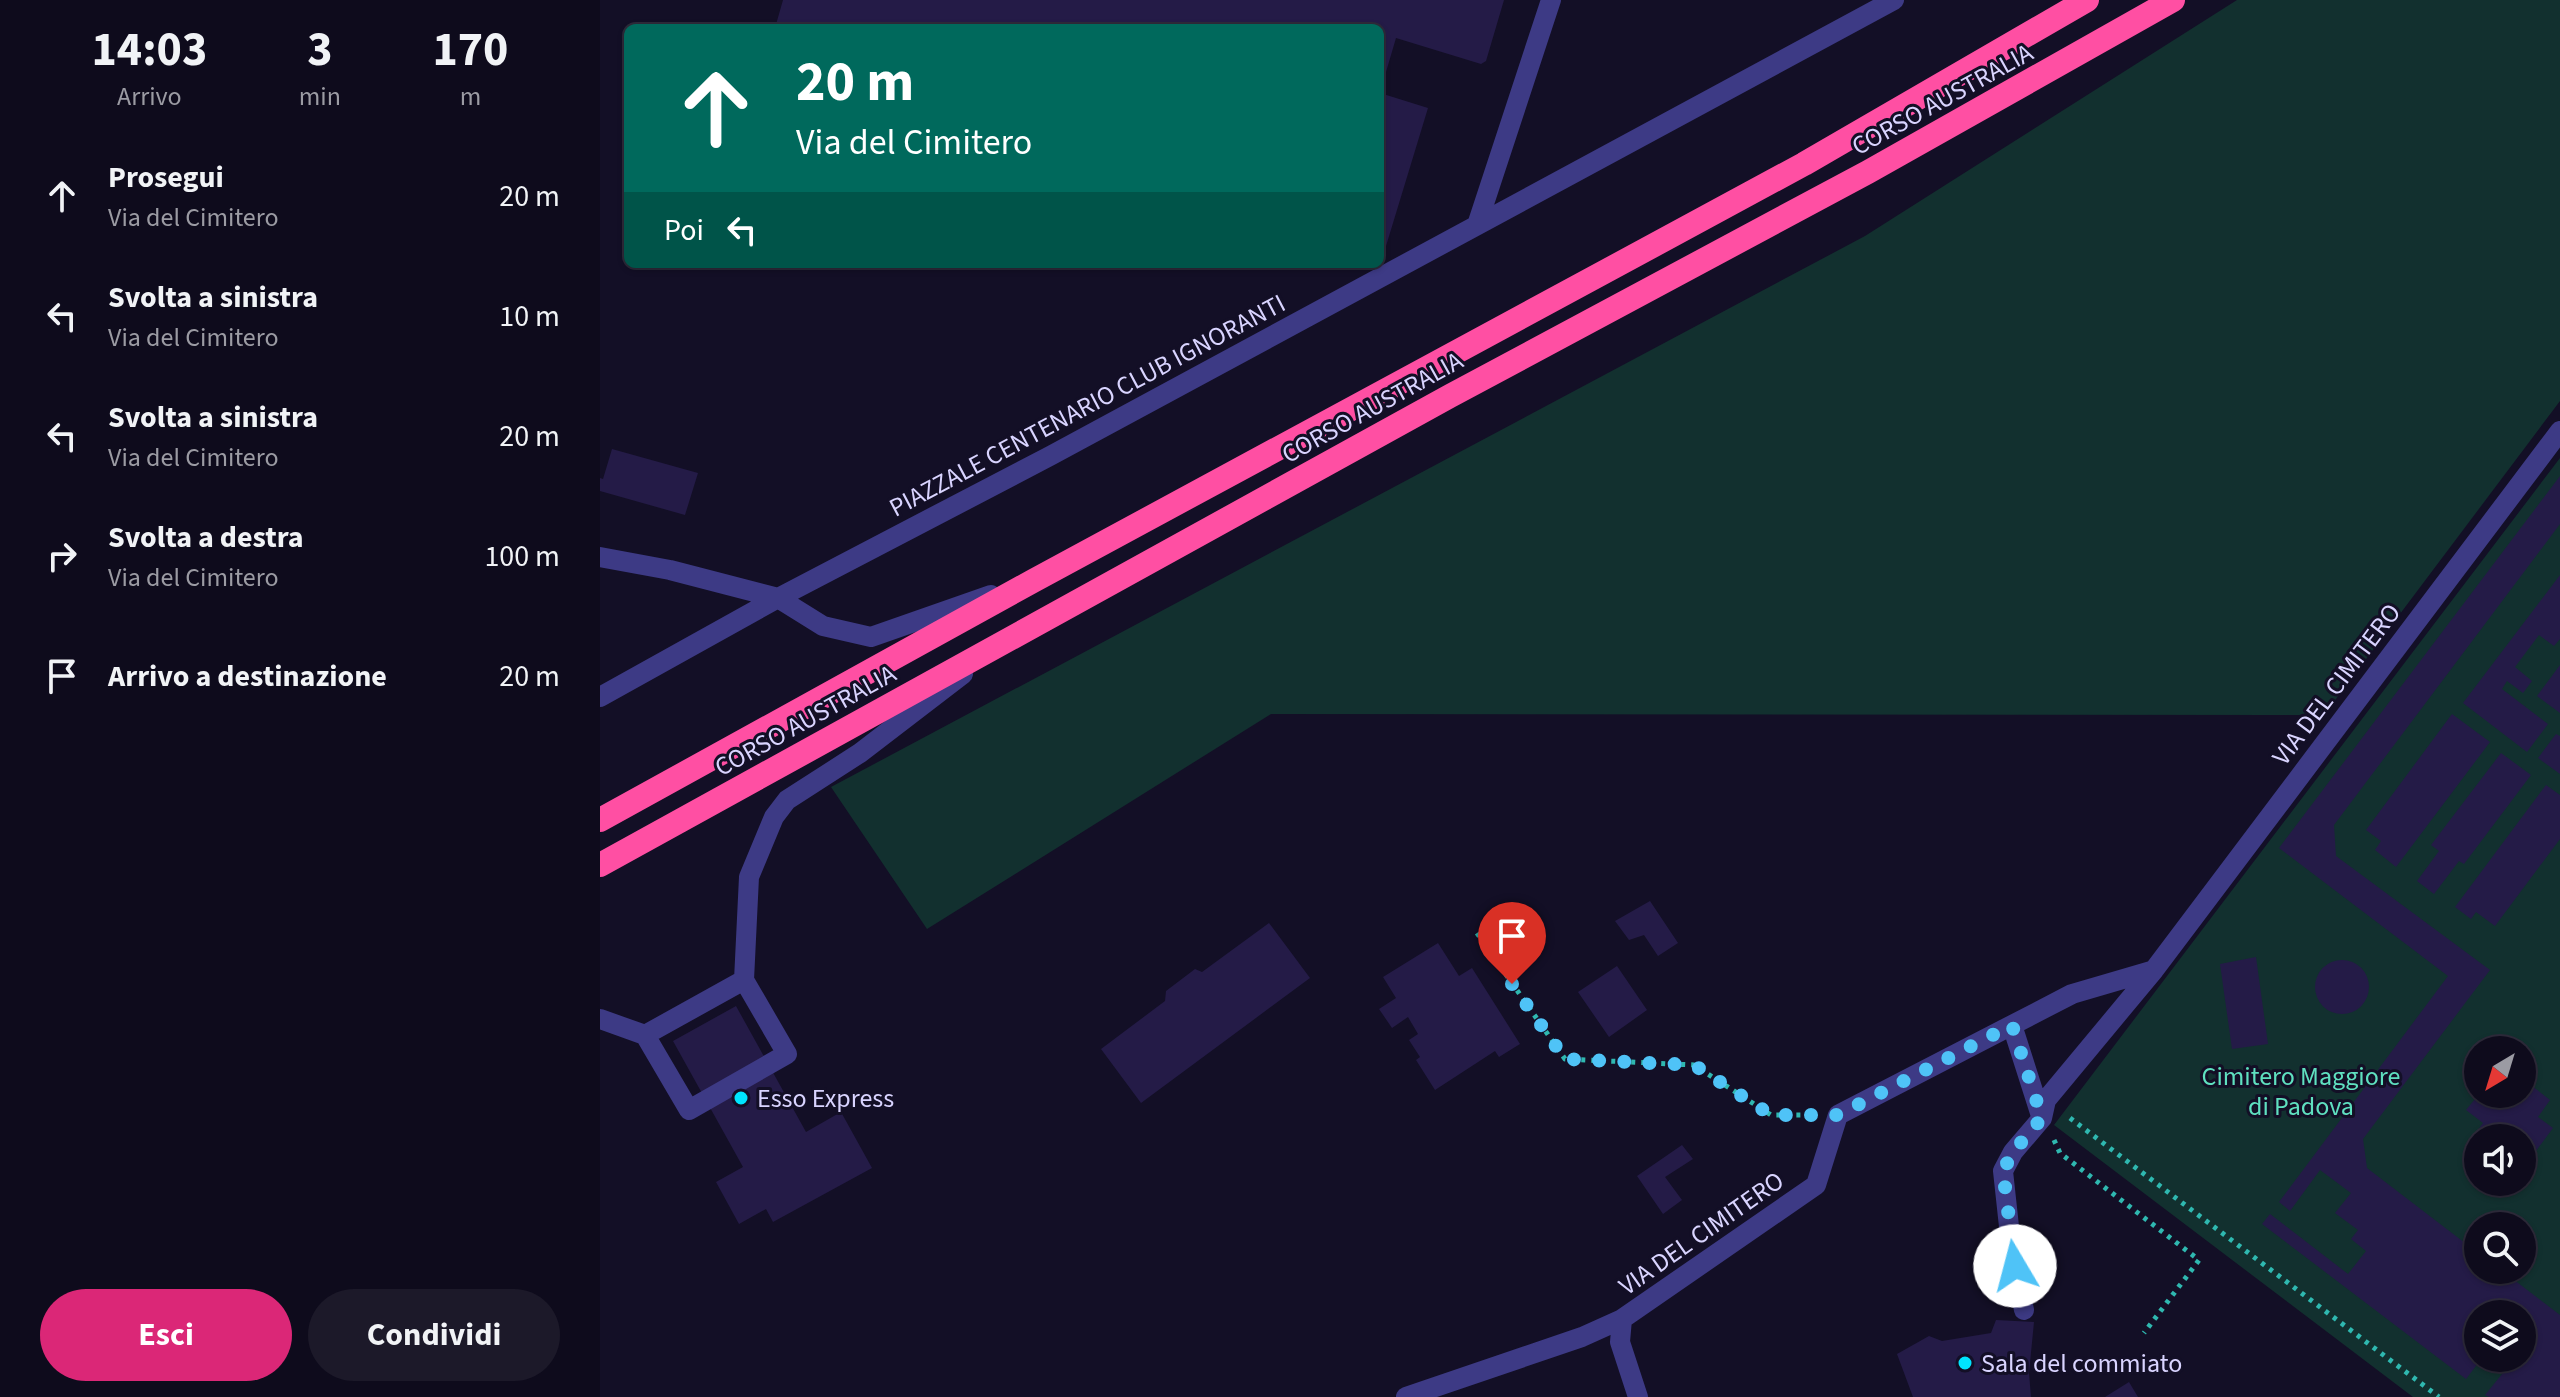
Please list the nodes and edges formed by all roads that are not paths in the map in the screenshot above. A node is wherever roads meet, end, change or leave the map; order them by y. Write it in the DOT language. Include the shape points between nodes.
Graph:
graph roads {
  1 [pos="1551,0"];
  2 [pos="1894,0"];
  3 [pos="2087,0"];
  4 [pos="2173,0"];
  5 [pos="1477,225"];
  6 [pos="2560,431"];
  7 [pos="600,557"];
  8 [pos="1033,581"];
  9 [pos="778,598"];
  10 [pos="1013,636"];
  11 [pos="600,697"];
  12 [pos="600,820"];
  13 [pos="600,865"];
  14 [pos="2154,970"];
  15 [pos="744,980"];
  16 [pos="600,1019"];
  17 [pos="2012,1025"];
  18 [pos="645,1035"];
  19 [pos="2044,1109"];
  20 [pos="2024,1310"];
  21 [pos="1622,1319"];
  22 [pos="1406,1397"];
  23 [pos="1638,1397"];
  1 -- 5 [label="street"];
  2 -- 5 [label="street, PIAZZALE CENTENARIO CLUB IGNORANTI"];
  3 -- 8 [label="highway, CORSO AUSTRALIA" via="1804,164"];
  4 -- 10 [label="highway, CORSO AUSTRALIA"];
  5 -- 9 [label="street, PIAZZALE CENTENARIO CLUB IGNORANTI"];
  6 -- 14 [label="street, VIA DEL CIMITERO"];
  7 -- 9 [label="street"];
  8 -- 9 [label="street" via="871,637 823,626"];
  8 -- 12 [label="highway, CORSO AUSTRALIA"];
  9 -- 11 [label="street, PIAZZALE CENTENARIO CLUB IGNORANTI"];
  10 -- 13 [label="highway, CORSO AUSTRALIA"];
  10 -- 15 [label="street" via="860,753 787,800 765,834 749,877"];
  14 -- 17 [label="street" via="2072,994"];
  14 -- 19 [label="street, VIA DEL CIMITERO"];
  15 -- 18 [label="street"];
  15 -- 18 [label="street" via="787,1054 689,1110"];
  16 -- 18 [label="street"];
  17 -- 19 [label="street"];
  17 -- 21 [label="street, VIA DEL CIMITERO" via="1838,1115 1816,1185"];
  19 -- 20 [label="street, VIA DEL CIMITERO" via="2003,1171"];
  21 -- 22 [label="street"];
  21 -- 23 [label="street, VIA DEL CIMITERO" via="1620,1342"];
}
